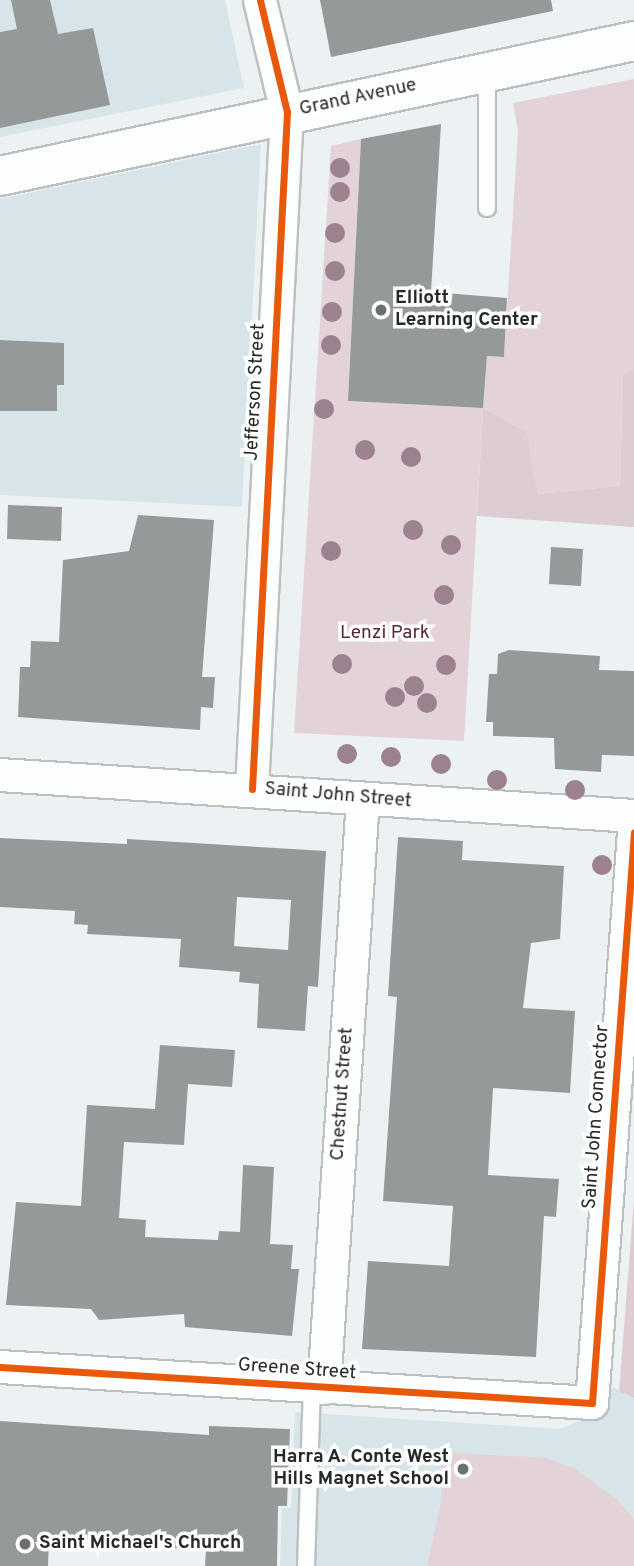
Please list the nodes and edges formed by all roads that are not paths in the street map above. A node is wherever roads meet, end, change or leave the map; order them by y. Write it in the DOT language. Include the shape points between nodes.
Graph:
graph roads {
  1 [pos="260,0"];
  2 [pos="634,41"];
  3 [pos="487,71"];
  4 [pos="286,112"];
  5 [pos="0,176"];
  6 [pos="488,208"];
  7 [pos="0,775"];
  8 [pos="252,789"];
  9 [pos="363,800"];
  10 [pos="634,816"];
  11 [pos="634,833"];
  12 [pos="0,1367"];
  13 [pos="318,1387"];
  14 [pos="592,1403"];
  15 [pos="306,1566"];
  1 -- 4 [label="street, Jefferson Street"];
  2 -- 3 [label="main road, Grand Avenue"];
  3 -- 4 [label="main road, Grand Avenue"];
  3 -- 6 [label="lane"];
  4 -- 5 [label="main road, Grand Avenue"];
  4 -- 8 [label="street, Jefferson Street"];
  7 -- 8 [label="street, Saint John Street"];
  8 -- 9 [label="street, Saint John Street"];
  9 -- 10 [label="street, Saint John Street"];
  9 -- 13 [label="street, Chestnut Street"];
  11 -- 14 [label="street, Saint John Connector"];
  12 -- 13 [label="street, Greene Street"];
  13 -- 14 [label="street, Greene Street"];
  13 -- 15 [label="lane"];
}
